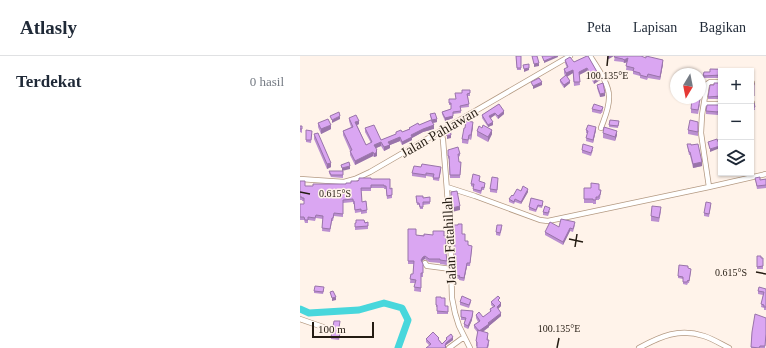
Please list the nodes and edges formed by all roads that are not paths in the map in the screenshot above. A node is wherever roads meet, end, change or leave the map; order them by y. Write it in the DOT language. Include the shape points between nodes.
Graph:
graph roads {
  1 [pos="570,56"];
  2 [pos="590,56"];
  3 [pos="718,82"];
  4 [pos="706,91"];
  5 [pos="704,104"];
  6 [pos="706,104"];
  7 [pos="718,104"];
  8 [pos="601,128"];
  9 [pos="441,131"];
  10 [pos="766,174"];
  11 [pos="300,180"];
  12 [pos="446,187"];
  13 [pos="709,187"];
  14 [pos="425,263"];
  15 [pos="451,269"];
  16 [pos="300,319"];
  17 [pos="323,327"];
  18 [pos="464,337"];
  19 [pos="449,348"];
  20 [pos="470,348"];
  21 [pos="639,348"];
  22 [pos="729,348"];
  1 -- 9 [label="street, Jalan Pahlawan"];
  2 -- 8 [label="street" via="609,93 608,107"];
  3 -- 4 [label="street" via="707,84"];
  5 -- 13 [label="street" via="702,133"];
  6 -- 7 [label="street"];
  9 -- 11 [label="street, Jalan Pahlawan" via="355,179 340,182"];
  9 -- 12 [label="street, Jalan Fatahillah"];
  10 -- 13 [label="street"];
  12 -- 13 [label="street" via="548,221"];
  12 -- 15 [label="street, Jalan Fatahillah"];
  14 -- 15 [label="street" via="427,266"];
  15 -- 18 [label="street, Jalan Fatahillah" via="454,307"];
  16 -- 17 [label="street"];
  18 -- 19 [label="street"];
  18 -- 20 [label="street, Jalan Fatahillah"];
  21 -- 22 [label="street" via="663,336 680,333 702,336"];
}
